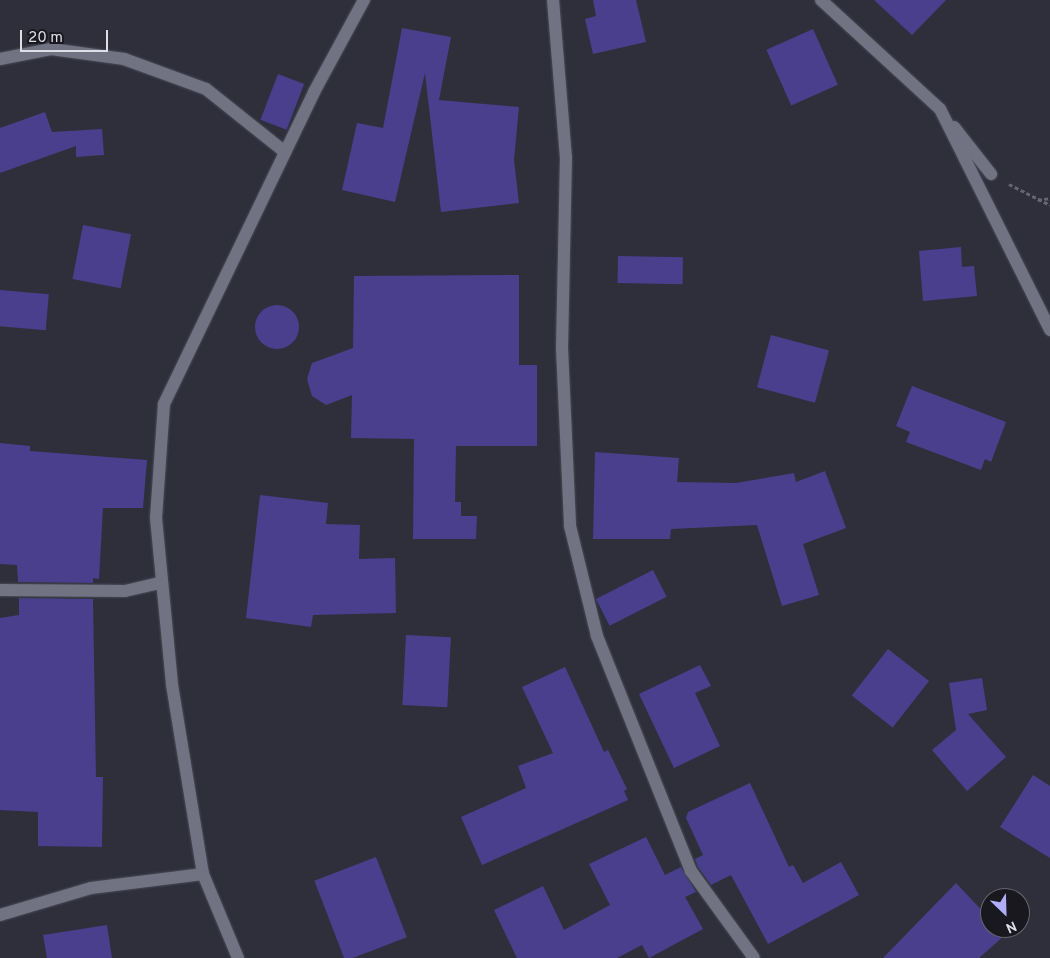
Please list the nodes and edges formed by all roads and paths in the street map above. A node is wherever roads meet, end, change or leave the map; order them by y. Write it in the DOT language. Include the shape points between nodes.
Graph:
graph roads {
  1 [pos="364,0"];
  2 [pos="552,0"];
  3 [pos="821,0"];
  4 [pos="0,59"];
  5 [pos="940,109"];
  6 [pos="285,152"];
  7 [pos="991,174"];
  8 [pos="1050,198"];
  9 [pos="1038,200"];
  10 [pos="1050,206"];
  11 [pos="1050,330"];
  12 [pos="161,583"];
  13 [pos="0,590"];
  14 [pos="203,874"];
  15 [pos="0,915"];
  16 [pos="238,958"];
  17 [pos="754,958"];
  1 -- 6 [label="street"];
  2 -- 17 [label="street" via="566,157 562,348 570,526 597,636 691,871"];
  3 -- 5 [label="street"];
  4 -- 6 [label="street" via="51,49 124,59 206,89"];
  5 -- 7 [label="street"];
  5 -- 11 [label="street"];
  6 -- 12 [label="street" via="164,404 156,518"];
  7 -- 9 [label="path"];
  8 -- 9 [label="path"];
  9 -- 10 [label="path"];
  12 -- 13 [label="street" via="125,590"];
  12 -- 14 [label="street"];
  14 -- 15 [label="street" via="91,888"];
  14 -- 16 [label="street"];
}
